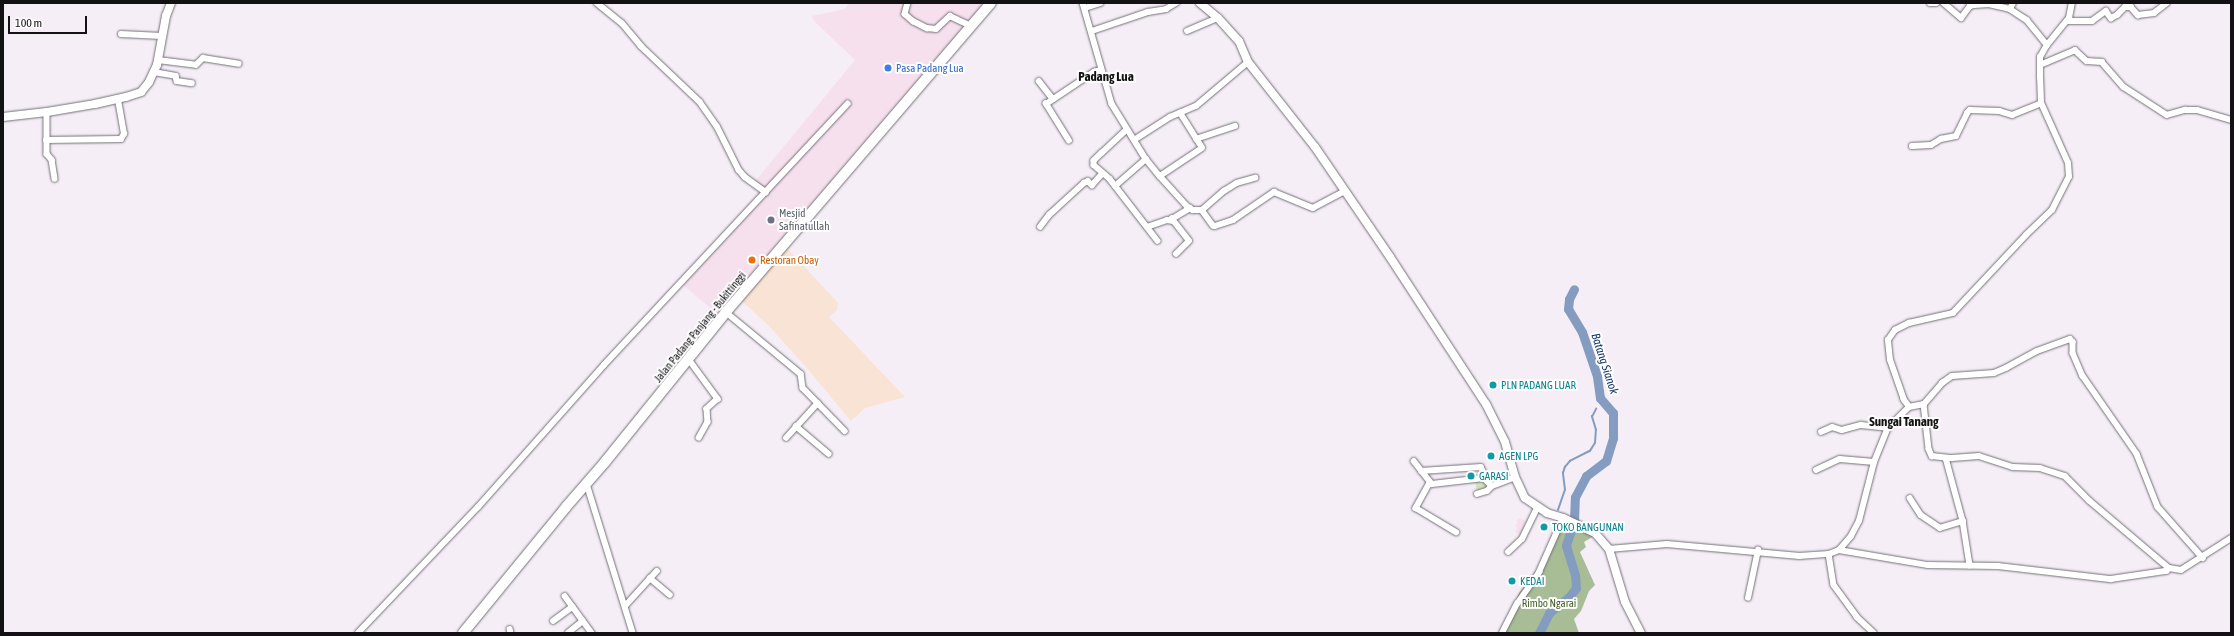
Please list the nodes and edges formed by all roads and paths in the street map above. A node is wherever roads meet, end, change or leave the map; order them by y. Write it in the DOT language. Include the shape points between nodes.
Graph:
graph roads {
  1 [pos="171,3"];
  2 [pos="597,3"];
  3 [pos="908,3"];
  4 [pos="991,3"];
  5 [pos="1100,3"];
  6 [pos="1176,3"];
  7 [pos="1200,3"];
  8 [pos="1930,3"];
  9 [pos="1936,3"];
  10 [pos="1944,3"];
  11 [pos="2013,3"];
  12 [pos="2072,3"];
  13 [pos="2167,3"];
  14 [pos="1084,6"];
  15 [pos="2010,9"];
  16 [pos="1218,18"];
  17 [pos="2067,21"];
  18 [pos="971,26"];
  19 [pos="1092,31"];
  20 [pos="1187,31"];
  21 [pos="121,34"];
  22 [pos="162,36"];
  23 [pos="2047,45"];
  24 [pos="158,60"];
  25 [pos="1248,62"];
  26 [pos="239,64"];
  27 [pos="2040,65"];
  28 [pos="1101,70"];
  29 [pos="154,72"];
  30 [pos="1039,81"];
  31 [pos="192,83"];
  32 [pos="122,98"];
  33 [pos="1053,99"];
  34 [pos="2041,103"];
  35 [pos="847,104"];
  36 [pos="47,112"];
  37 [pos="1180,113"];
  38 [pos="3,117"];
  39 [pos="2231,120"];
  40 [pos="1235,126"];
  41 [pos="1127,130"];
  42 [pos="1196,139"];
  43 [pos="46,140"];
  44 [pos="1134,140"];
  45 [pos="1069,141"];
  46 [pos="1912,146"];
  47 [pos="1146,159"];
  48 [pos="1101,175"];
  49 [pos="1160,176"];
  50 [pos="1255,178"];
  51 [pos="55,179"];
  52 [pos="1115,186"];
  53 [pos="1345,191"];
  54 [pos="766,192"];
  55 [pos="1190,208"];
  56 [pos="1202,210"];
  57 [pos="1173,221"];
  58 [pos="1040,227"];
  59 [pos="1147,227"];
  60 [pos="1158,241"];
  61 [pos="1176,254"];
  62 [pos="726,312"];
  63 [pos="688,358"];
  64 [pos="818,403"];
  65 [pos="1924,404"];
  66 [pos="1909,408"];
  67 [pos="796,426"];
  68 [pos="1888,428"];
  69 [pos="845,431"];
  70 [pos="1821,432"];
  71 [pos="699,438"];
  72 [pos="786,438"];
  73 [pos="829,454"];
  74 [pos="1946,458"];
  75 [pos="1414,461"];
  76 [pos="1874,462"];
  77 [pos="1816,470"];
  78 [pos="1421,471"];
  79 [pos="1515,477"];
  80 [pos="1487,479"];
  81 [pos="1430,483"];
  82 [pos="587,484"];
  83 [pos="1492,486"];
  84 [pos="1477,494"];
  85 [pos="1910,498"];
  86 [pos="1537,508"];
  87 [pos="1563,518"];
  88 [pos="1963,521"];
  89 [pos="1456,532"];
  90 [pos="2231,538"];
  91 [pos="1609,549"];
  92 [pos="1758,550"];
  93 [pos="1839,550"];
  94 [pos="1508,552"];
  95 [pos="1829,554"];
  96 [pos="2203,558"];
  97 [pos="1970,565"];
  98 [pos="2169,568"];
  99 [pos="657,571"];
  100 [pos="650,578"];
  101 [pos="670,595"];
  102 [pos="565,596"];
  103 [pos="1748,598"];
  104 [pos="572,606"];
  105 [pos="625,606"];
  106 [pos="553,620"];
  107 [pos="583,621"];
  108 [pos="358,633"];
  109 [pos="463,633"];
  110 [pos="568,633"];
  111 [pos="592,633"];
  112 [pos="633,633"];
  113 [pos="1502,633"];
  114 [pos="1641,633"];
  115 [pos="1874,633"];
  1 -- 22 [label="main road"];
  2 -- 54 [label="street" via="622,23 641,46 700,102 718,126 739,170"];
  3 -- 18 [label="street" via="904,14 927,28 936,29 950,16"];
  4 -- 18 [label="highway, Jalan Padang Panjang - Bukittinggi"];
  5 -- 14 [label="street"];
  6 -- 19 [label="street" via="1166,9 1148,12"];
  7 -- 16 [label="main road"];
  8 -- 9 [label="street"];
  10 -- 15 [label="street" via="1961,18 1970,6 1974,5 1989,4"];
  11 -- 15 [label="street"];
  12 -- 17 [label="street"];
  13 -- 17 [label="street" via="2154,13 2138,15 2131,7 2125,7 2111,18 2106,11 2092,21"];
  14 -- 19 [label="street"];
  15 -- 23 [label="street" via="2027,20"];
  16 -- 20 [label="street"];
  16 -- 25 [label="main road" via="1239,41"];
  17 -- 23 [label="street"];
  18 -- 62 [label="highway, Jalan Padang Panjang - Bukittinggi"];
  19 -- 28 [label="street"];
  21 -- 22 [label="street"];
  22 -- 24 [label="main road"];
  23 -- 27 [label="street" via="2040,57"];
  24 -- 26 [label="street" via="196,66 203,58"];
  24 -- 29 [label="main road"];
  25 -- 37 [label="street" via="1196,106"];
  25 -- 53 [label="main road" via="1315,147"];
  27 -- 34 [label="street"];
  27 -- 39 [label="street" via="2075,50 2086,61 2102,62 2124,87 2167,115 2197,110"];
  28 -- 33 [label="street"];
  28 -- 41 [label="street" via="1112,104"];
  29 -- 31 [label="street" via="176,76 177,81"];
  29 -- 32 [label="main road" via="144,90"];
  30 -- 33 [label="street"];
  32 -- 36 [label="main road"];
  32 -- 43 [label="street" via="124,134 121,139"];
  33 -- 45 [label="street" via="1046,106"];
  34 -- 46 [label="street" via="2012,115 1999,111 1970,110 1956,136 1941,139 1931,145"];
  34 -- 66 [label="street" via="2068,163 2069,177 2052,210 1953,313 1895,330 1888,340 1897,383"];
  35 -- 54 [label="street"];
  36 -- 38 [label="main road"];
  36 -- 43 [label="street"];
  37 -- 42 [label="street"];
  37 -- 44 [label="street"];
  40 -- 42 [label="street"];
  41 -- 44 [label="street"];
  41 -- 48 [label="street" via="1094,161"];
  42 -- 49 [label="street" via="1201,149"];
  43 -- 51 [label="street" via="47,156 52,160"];
  44 -- 47 [label="street"];
  47 -- 49 [label="street"];
  47 -- 52 [label="street"];
  48 -- 52 [label="street" via="1106,175"];
  48 -- 58 [label="street" via="1092,182 1084,183 1049,214"];
  49 -- 55 [label="street"];
  50 -- 56 [label="street" via="1228,188"];
  52 -- 59 [label="street"];
  53 -- 56 [label="street" via="1313,208 1274,192 1233,220 1215,226"];
  53 -- 79 [label="main road" via="1486,404 1505,442"];
  54 -- 108 [label="street" via="604,365 478,507"];
  55 -- 56 [label="street"];
  55 -- 57 [label="street"];
  57 -- 59 [label="street" via="1167,220"];
  57 -- 61 [label="street" via="1189,241"];
  59 -- 60 [label="street"];
  62 -- 63 [label="highway, Jalan Padang Panjang - Bukittinggi"];
  62 -- 64 [label="street" via="801,374 803,388"];
  63 -- 71 [label="street" via="718,398 707,409 708,422"];
  63 -- 82 [label="highway, Jalan Padang Panjang - Bukittinggi"];
  64 -- 67 [label="street"];
  64 -- 69 [label="street"];
  65 -- 66 [label="street"];
  65 -- 74 [label="street" via="1930,454"];
  65 -- 96 [label="street" via="1942,383 1952,376 1994,373 2037,351 2070,339 2083,376 2137,454 2158,508"];
  66 -- 68 [label="street"];
  67 -- 72 [label="street"];
  67 -- 73 [label="street"];
  68 -- 70 [label="street" via="1861,425 1842,430 1832,427"];
  68 -- 76 [label="street"];
  74 -- 88 [label="street"];
  74 -- 98 [label="street" via="1979,456 2014,467 2040,468 2065,476 2090,501"];
  75 -- 78 [label="street"];
  76 -- 77 [label="street" via="1840,459"];
  76 -- 93 [label="street" via="1859,521"];
  78 -- 80 [label="street" via="1481,467"];
  78 -- 81 [label="street"];
  79 -- 83 [label="street"];
  79 -- 86 [label="main road" via="1525,498"];
  80 -- 81 [label="street"];
  80 -- 83 [label="street"];
  81 -- 89 [label="street" via="1416,508"];
  82 -- 105 [label="street"];
  82 -- 109 [label="highway, Jalan Padang Panjang - Bukittinggi"];
  83 -- 84 [label="street" via="1487,491"];
  85 -- 88 [label="street" via="1918,513 1940,528"];
  86 -- 87 [label="main road" via="1547,514"];
  86 -- 94 [label="street" via="1522,538"];
  87 -- 91 [label="main road" via="1592,532"];
  87 -- 113 [label="street" via="1539,572 1517,604"];
  88 -- 97 [label="street"];
  90 -- 96 [label="street"];
  91 -- 92 [label="street" via="1667,544"];
  91 -- 114 [label="main road" via="1625,602"];
  92 -- 95 [label="street" via="1799,556"];
  92 -- 103 [label="street"];
  93 -- 95 [label="street"];
  93 -- 97 [label="street" via="1928,565"];
  95 -- 115 [label="street" via="1834,585 1857,617"];
  96 -- 98 [label="street" via="2181,570"];
  97 -- 98 [label="street" via="2110,579 2166,571"];
  99 -- 100 [label="street"];
  100 -- 101 [label="street"];
  100 -- 105 [label="street"];
  102 -- 104 [label="street"];
  104 -- 106 [label="street"];
  104 -- 107 [label="street"];
  105 -- 112 [label="street"];
  107 -- 110 [label="street"];
  107 -- 111 [label="street"];
}
